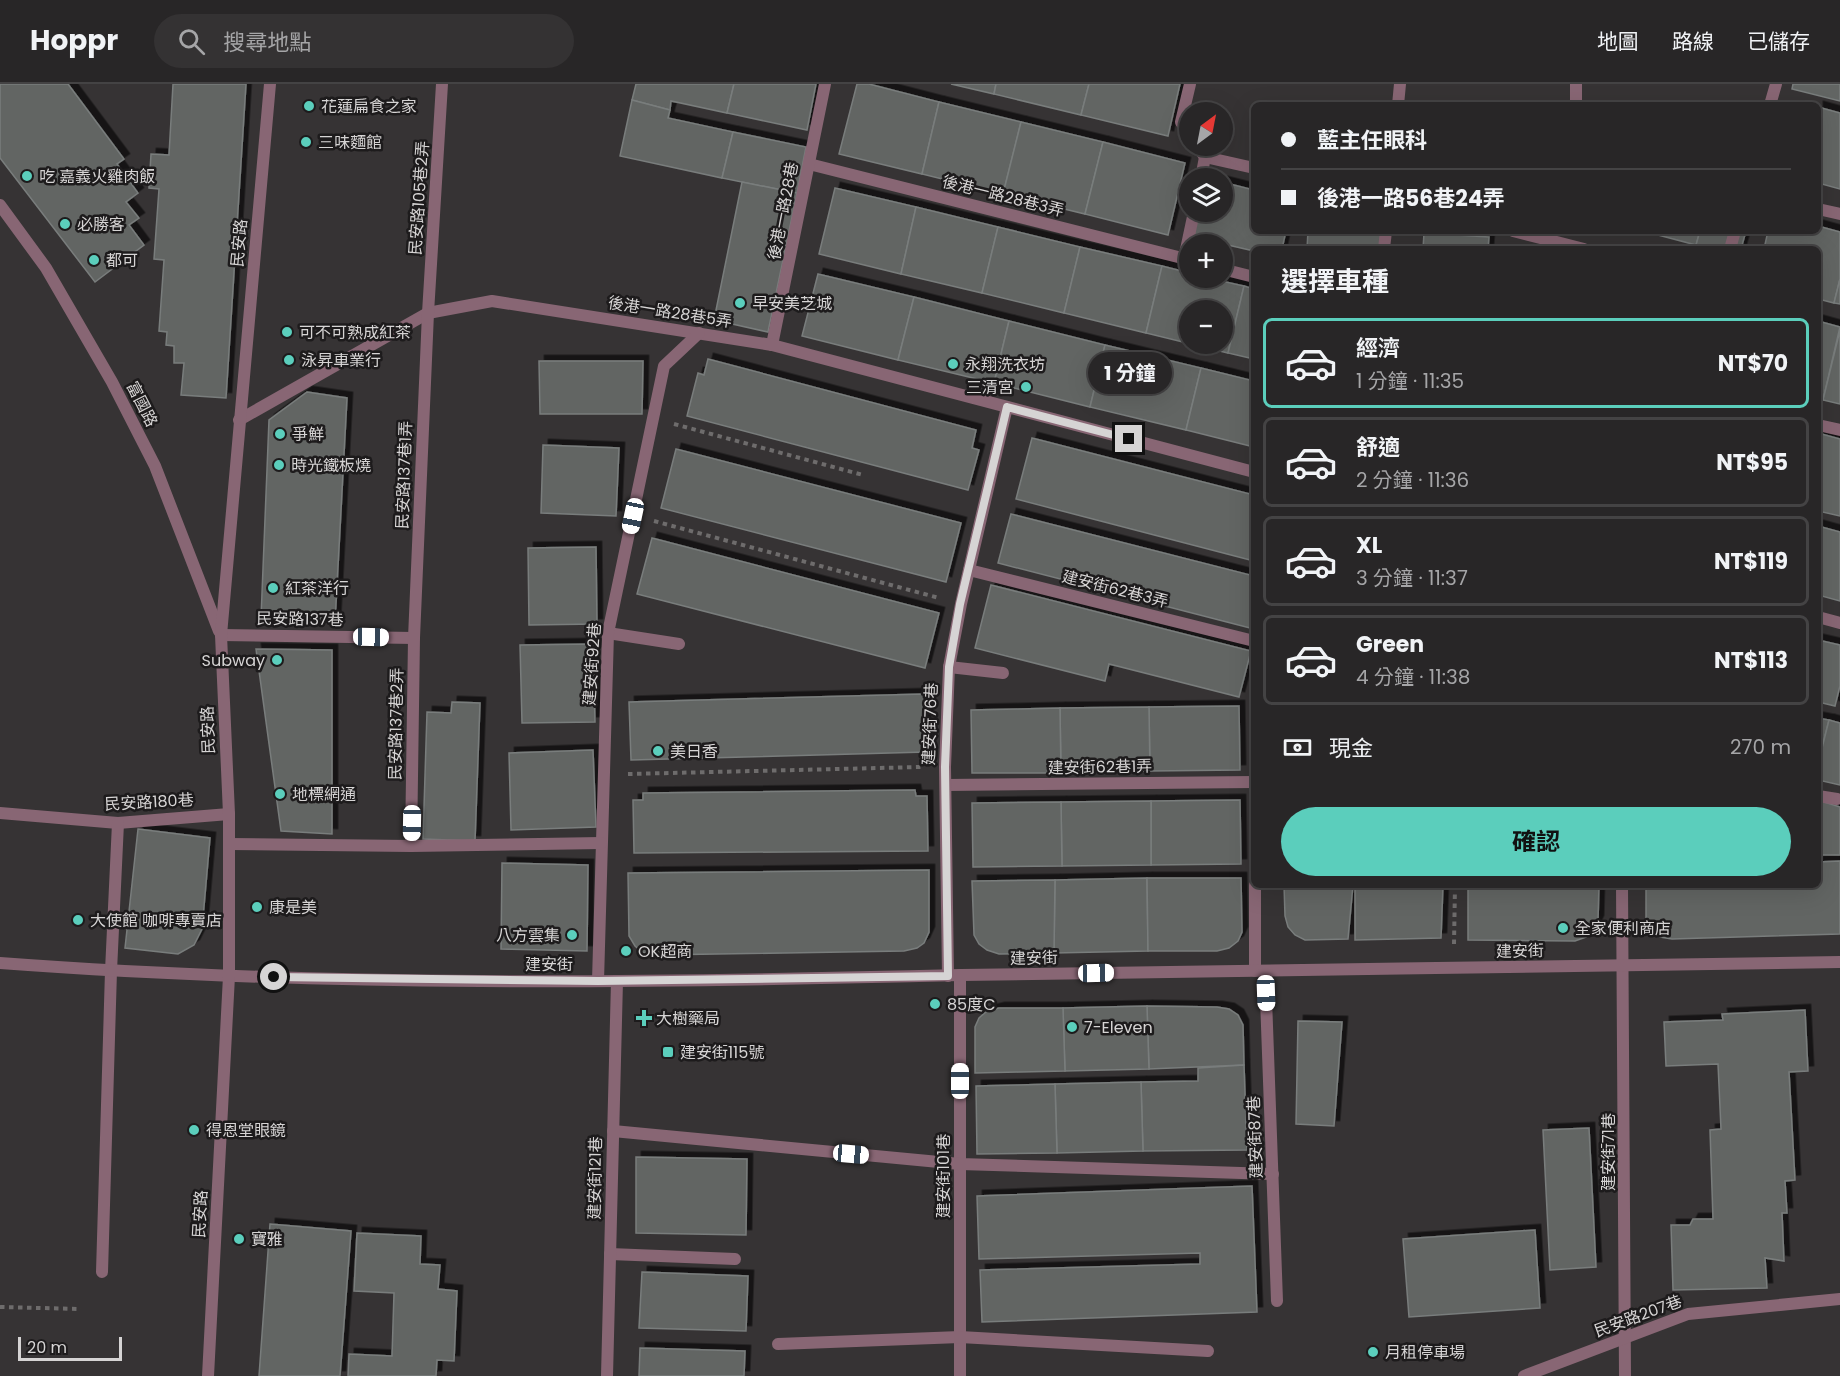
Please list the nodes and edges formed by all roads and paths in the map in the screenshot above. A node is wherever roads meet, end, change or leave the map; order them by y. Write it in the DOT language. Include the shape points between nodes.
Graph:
graph roads {
  1 [pos="270,84"];
  2 [pos="442,84"];
  3 [pos="825,84"];
  4 [pos="1190,84"];
  5 [pos="1400,84"];
  6 [pos="1576,84"];
  7 [pos="1776,84"];
  8 [pos="1186,102"];
  9 [pos="1398,102"];
  10 [pos="1576,102"];
  11 [pos="1771,102"];
  12 [pos="1205,157"];
  13 [pos="809,164"];
  14 [pos="1251,167"];
  15 [pos="1203,168"];
  16 [pos="1,208"];
  17 [pos="1821,210"];
  18 [pos="1840,214"];
  19 [pos="1525,234"];
  20 [pos="1572,246"];
  21 [pos="1179,258"];
  22 [pos="1233,272"];
  23 [pos="1251,276"];
  24 [pos="428,313"];
  25 [pos="699,333"];
  26 [pos="772,345"];
  27 [pos="1007,407"];
  28 [pos="653,418"];
  29 [pos="239,420"];
  30 [pos="1821,426"];
  31 [pos="1840,430"];
  32 [pos="1251,471"];
  33 [pos="863,475"];
  34 [pos="633,516"];
  35 [pos="969,570"];
  36 [pos="960,604"];
  37 [pos="1821,618"];
  38 [pos="1840,623"];
  39 [pos="608,633"];
  40 [pos="221,635"];
  41 [pos="414,638"];
  42 [pos="1251,640"];
  43 [pos="679,644"];
  44 [pos="949,667"];
  45 [pos="1003,673"];
  46 [pos="945,767"];
  47 [pos="604,775"];
  48 [pos="1251,782"];
  49 [pos="946,785"];
  50 [pos="1821,796"];
  51 [pos="1837,799"];
  52 [pos="0,813"];
  53 [pos="229,814"];
  54 [pos="118,823"];
  55 [pos="601,843"];
  56 [pos="229,844"];
  57 [pos="411,846"];
  58 [pos="1255,888"];
  59 [pos="1455,888"];
  60 [pos="1622,888"];
  61 [pos="1840,962"];
  62 [pos="0,963"];
  63 [pos="1623,967"];
  64 [pos="1453,969"];
  65 [pos="111,971"];
  66 [pos="1260,971"];
  67 [pos="229,976"];
  68 [pos="954,976"];
  69 [pos="598,981"];
  70 [pos="617,981"];
  71 [pos="613,1131"];
  72 [pos="960,1164"];
  73 [pos="1273,1174"];
  74 [pos="610,1254"];
  75 [pos="735,1259"];
  76 [pos="102,1272"];
  77 [pos="1840,1299"];
  78 [pos="1277,1301"];
  79 [pos="0,1307"];
  80 [pos="81,1309"];
  81 [pos="960,1337"];
  82 [pos="1626,1338"];
  83 [pos="778,1344"];
  84 [pos="1208,1351"];
  85 [pos="208,1376"];
  86 [pos="607,1376"];
  87 [pos="960,1376"];
  88 [pos="1524,1376"];
  89 [pos="1625,1376"];
  1 -- 29 [label="street, 民安路"];
  2 -- 24 [label="street, 民安路105巷2弄"];
  3 -- 13 [label="street, 後港一路28巷"];
  4 -- 8 [label="street"];
  5 -- 9 [label="street"];
  6 -- 10 [label="street"];
  7 -- 11 [label="street"];
  12 -- 14 [label="street"];
  12 -- 15 [label="street"];
  13 -- 21 [label="street, 後港一路28巷3弄"];
  13 -- 26 [label="street, 後港一路28巷"];
  16 -- 40 [label="street, 富國路" via="46,268 118,393 155,466"];
  17 -- 18 [label="street"];
  19 -- 20 [label="street"];
  22 -- 23 [label="street"];
  24 -- 25 [label="street, 後港一路28巷5弄" via="492,301"];
  24 -- 29 [label="street, 後港一路28巷5弄"];
  24 -- 41 [label="street, 民安路137巷1弄"];
  25 -- 26 [label="street, 後港一路28巷5弄"];
  25 -- 28 [label="street, 建安街92巷" via="664,366"];
  26 -- 27 [label="street, 後港一路28巷5弄"];
  27 -- 32 [label="street, 後港一路28巷5弄"];
  27 -- 35 [label="street, 建安街76巷"];
  28 -- 33 [label="path"];
  28 -- 34 [label="street, 建安街92巷"];
  29 -- 40 [label="street, 民安路"];
  30 -- 31 [label="street"];
  34 -- 36 [label="path"];
  34 -- 39 [label="street, 建安街92巷"];
  35 -- 36 [label="street, 建安街76巷"];
  35 -- 42 [label="street, 建安街62巷3弄"];
  36 -- 44 [label="street, 建安街76巷"];
  37 -- 38 [label="street"];
  39 -- 43 [label="street"];
  39 -- 47 [label="street, 建安街92巷"];
  40 -- 41 [label="street, 民安路137巷"];
  40 -- 53 [label="street, 民安路"];
  41 -- 57 [label="street, 民安路137巷2弄"];
  44 -- 45 [label="street"];
  44 -- 46 [label="street, 建安街76巷"];
  46 -- 47 [label="path"];
  46 -- 49 [label="street, 建安街76巷"];
  47 -- 55 [label="street, 建安街92巷"];
  48 -- 49 [label="street, 建安街62巷1弄"];
  49 -- 68 [label="street, 建安街76巷"];
  50 -- 51 [label="street"];
  52 -- 54 [label="street, 民安路180巷"];
  53 -- 54 [label="street, 民安路180巷"];
  53 -- 56 [label="street, 民安路"];
  54 -- 65 [label="street"];
  55 -- 57 [label="street"];
  55 -- 69 [label="street, 建安街92巷"];
  56 -- 57 [label="street"];
  56 -- 67 [label="street, 民安路"];
  58 -- 66 [label="street, 建安街87巷"];
  59 -- 64 [label="path"];
  60 -- 63 [label="street, 建安街71巷"];
  61 -- 63 [label="street, 建安街"];
  62 -- 65 [label="street, 建安街"];
  63 -- 64 [label="street, 建安街"];
  63 -- 82 [label="street, 建安街71巷"];
  64 -- 66 [label="street, 建安街"];
  65 -- 67 [label="street, 建安街"];
  65 -- 76 [label="street"];
  66 -- 68 [label="street, 建安街"];
  66 -- 73 [label="street, 建安街87巷"];
  67 -- 69 [label="street, 建安街"];
  67 -- 85 [label="street, 民安路"];
  68 -- 70 [label="street, 建安街"];
  68 -- 72 [label="street, 建安街101巷"];
  69 -- 70 [label="street, 建安街"];
  70 -- 71 [label="street, 建安街121巷"];
  71 -- 72 [label="street"];
  71 -- 74 [label="street, 建安街121巷"];
  72 -- 73 [label="street"];
  72 -- 81 [label="street, 建安街101巷"];
  73 -- 78 [label="street, 建安街87巷"];
  74 -- 75 [label="street"];
  74 -- 86 [label="street, 建安街121巷"];
  77 -- 82 [label="street, 民安路207巷" via="1688,1314"];
  79 -- 80 [label="path"];
  81 -- 83 [label="street"];
  81 -- 84 [label="street"];
  81 -- 87 [label="street, 建安街101巷"];
  82 -- 88 [label="street, 民安路207巷"];
  82 -- 89 [label="street, 建安街71巷"];
}
